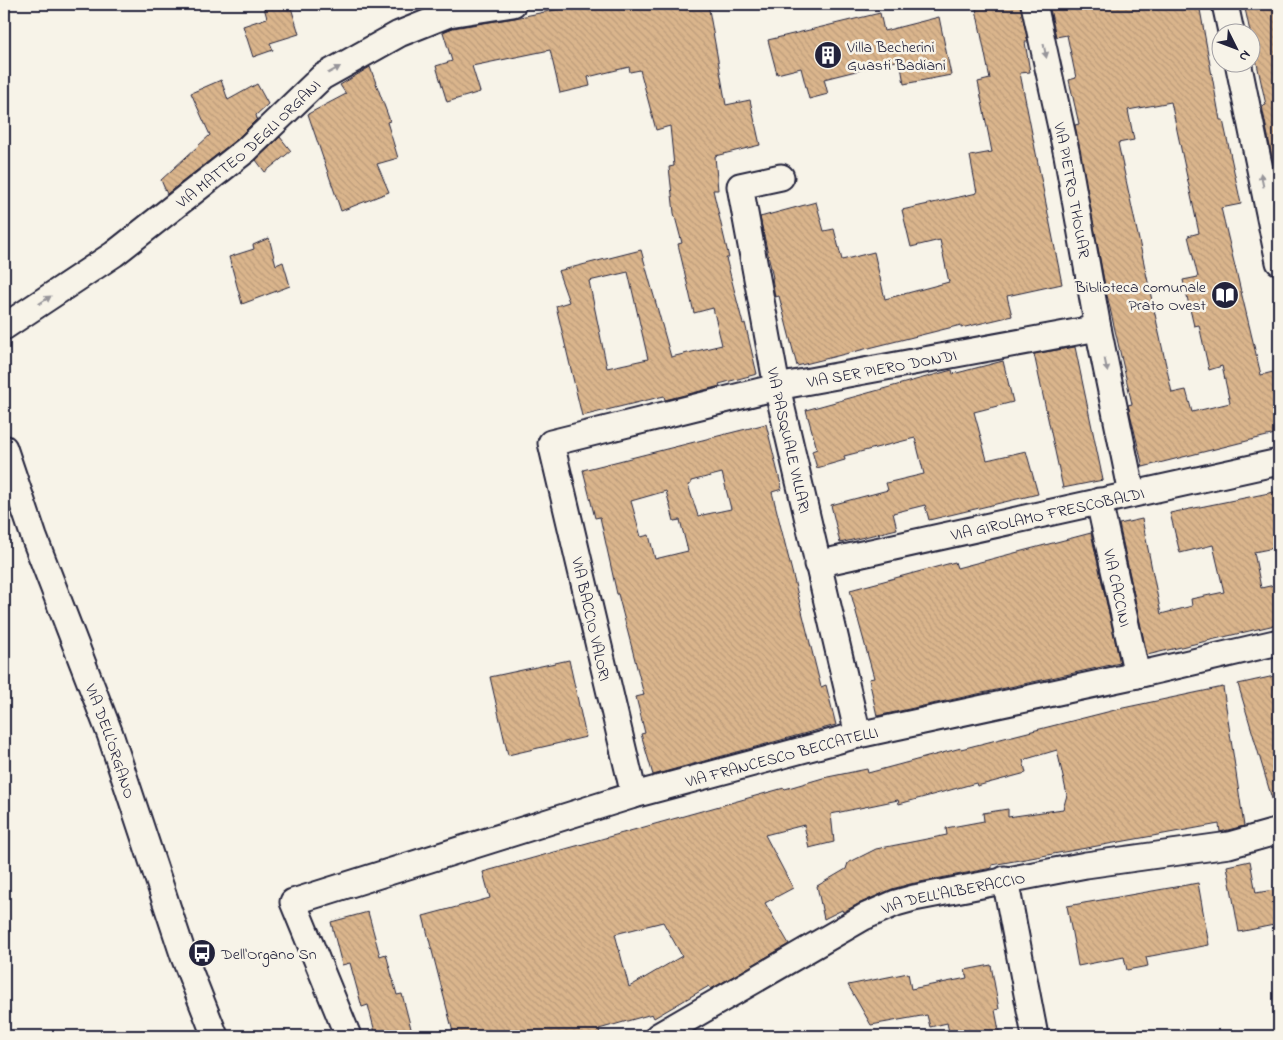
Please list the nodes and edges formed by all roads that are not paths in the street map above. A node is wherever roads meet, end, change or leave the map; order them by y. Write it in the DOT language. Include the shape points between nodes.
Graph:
graph roads {
  1 [pos="513,4"];
  2 [pos="1034,4"];
  3 [pos="1225,4"];
  4 [pos="1229,22"];
  5 [pos="1240,72"];
  6 [pos="781,177"];
  7 [pos="1279,262"];
  8 [pos="4,326"];
  9 [pos="1098,328"];
  10 [pos="777,387"];
  11 [pos="551,443"];
  12 [pos="4,448"];
  13 [pos="1279,462"];
  14 [pos="1132,494"];
  15 [pos="1100,501"];
  16 [pos="817,564"];
  17 [pos="1279,642"];
  18 [pos="1137,675"];
  19 [pos="858,735"];
  20 [pos="634,795"];
  21 [pos="1279,831"];
  22 [pos="1005,879"];
  23 [pos="215,1036"];
  24 [pos="348,1036"];
  25 [pos="658,1036"];
  26 [pos="1035,1036"];
  8 -- 1 [label="street, VIA MATTEO DEGLI ORGANI, one-way" via="114,254 246,150 322,77 399,34 449,14"];
  2 -- 9 [label="street, VIA PIETRO THOUAR, one-way" via="1067,155"];
  3 -- 4 [label="street"];
  7 -- 5 [label="street, one-way"];
  6 -- 10 [label="street, VIA PASQUALE VILLARI" via="740,186"];
  9 -- 10 [label="street, VIA SER PIERO DONDI"];
  9 -- 14 [label="street, VIA PIETRO THOUAR, one-way"];
  10 -- 11 [label="street, VIA SER PIERO DONDI"];
  10 -- 16 [label="street, VIA PASQUALE VILLARI"];
  11 -- 20 [label="street, VIA BACCIO VALORI"];
  12 -- 23 [label="street, VIA DELL'ORGANO" via="34,537 110,734 184,956"];
  13 -- 14 [label="street, VIA GIROLAMO FRESCOBALDI"];
  14 -- 15 [label="street, VIA GIROLAMO FRESCOBALDI"];
  15 -- 16 [label="street, VIA GIROLAMO FRESCOBALDI"];
  15 -- 18 [label="street, VIA CACCINI"];
  16 -- 19 [label="street, VIA PASQUALE VILLARI"];
  17 -- 18 [label="street, VIA FRANCESCO BECCATELLI"];
  18 -- 19 [label="street, VIA FRANCESCO BECCATELLI"];
  19 -- 20 [label="street, VIA FRANCESCO BECCATELLI"];
  20 -- 24 [label="street, VIA FRANCESCO BECCATELLI" via="293,902"];
  21 -- 22 [label="street, VIA DELL'ALBERACCIO" via="1229,845"];
  22 -- 25 [label="street, VIA DELL'ALBERACCIO" via="881,908"];
  22 -- 26 [label="street"];
}
